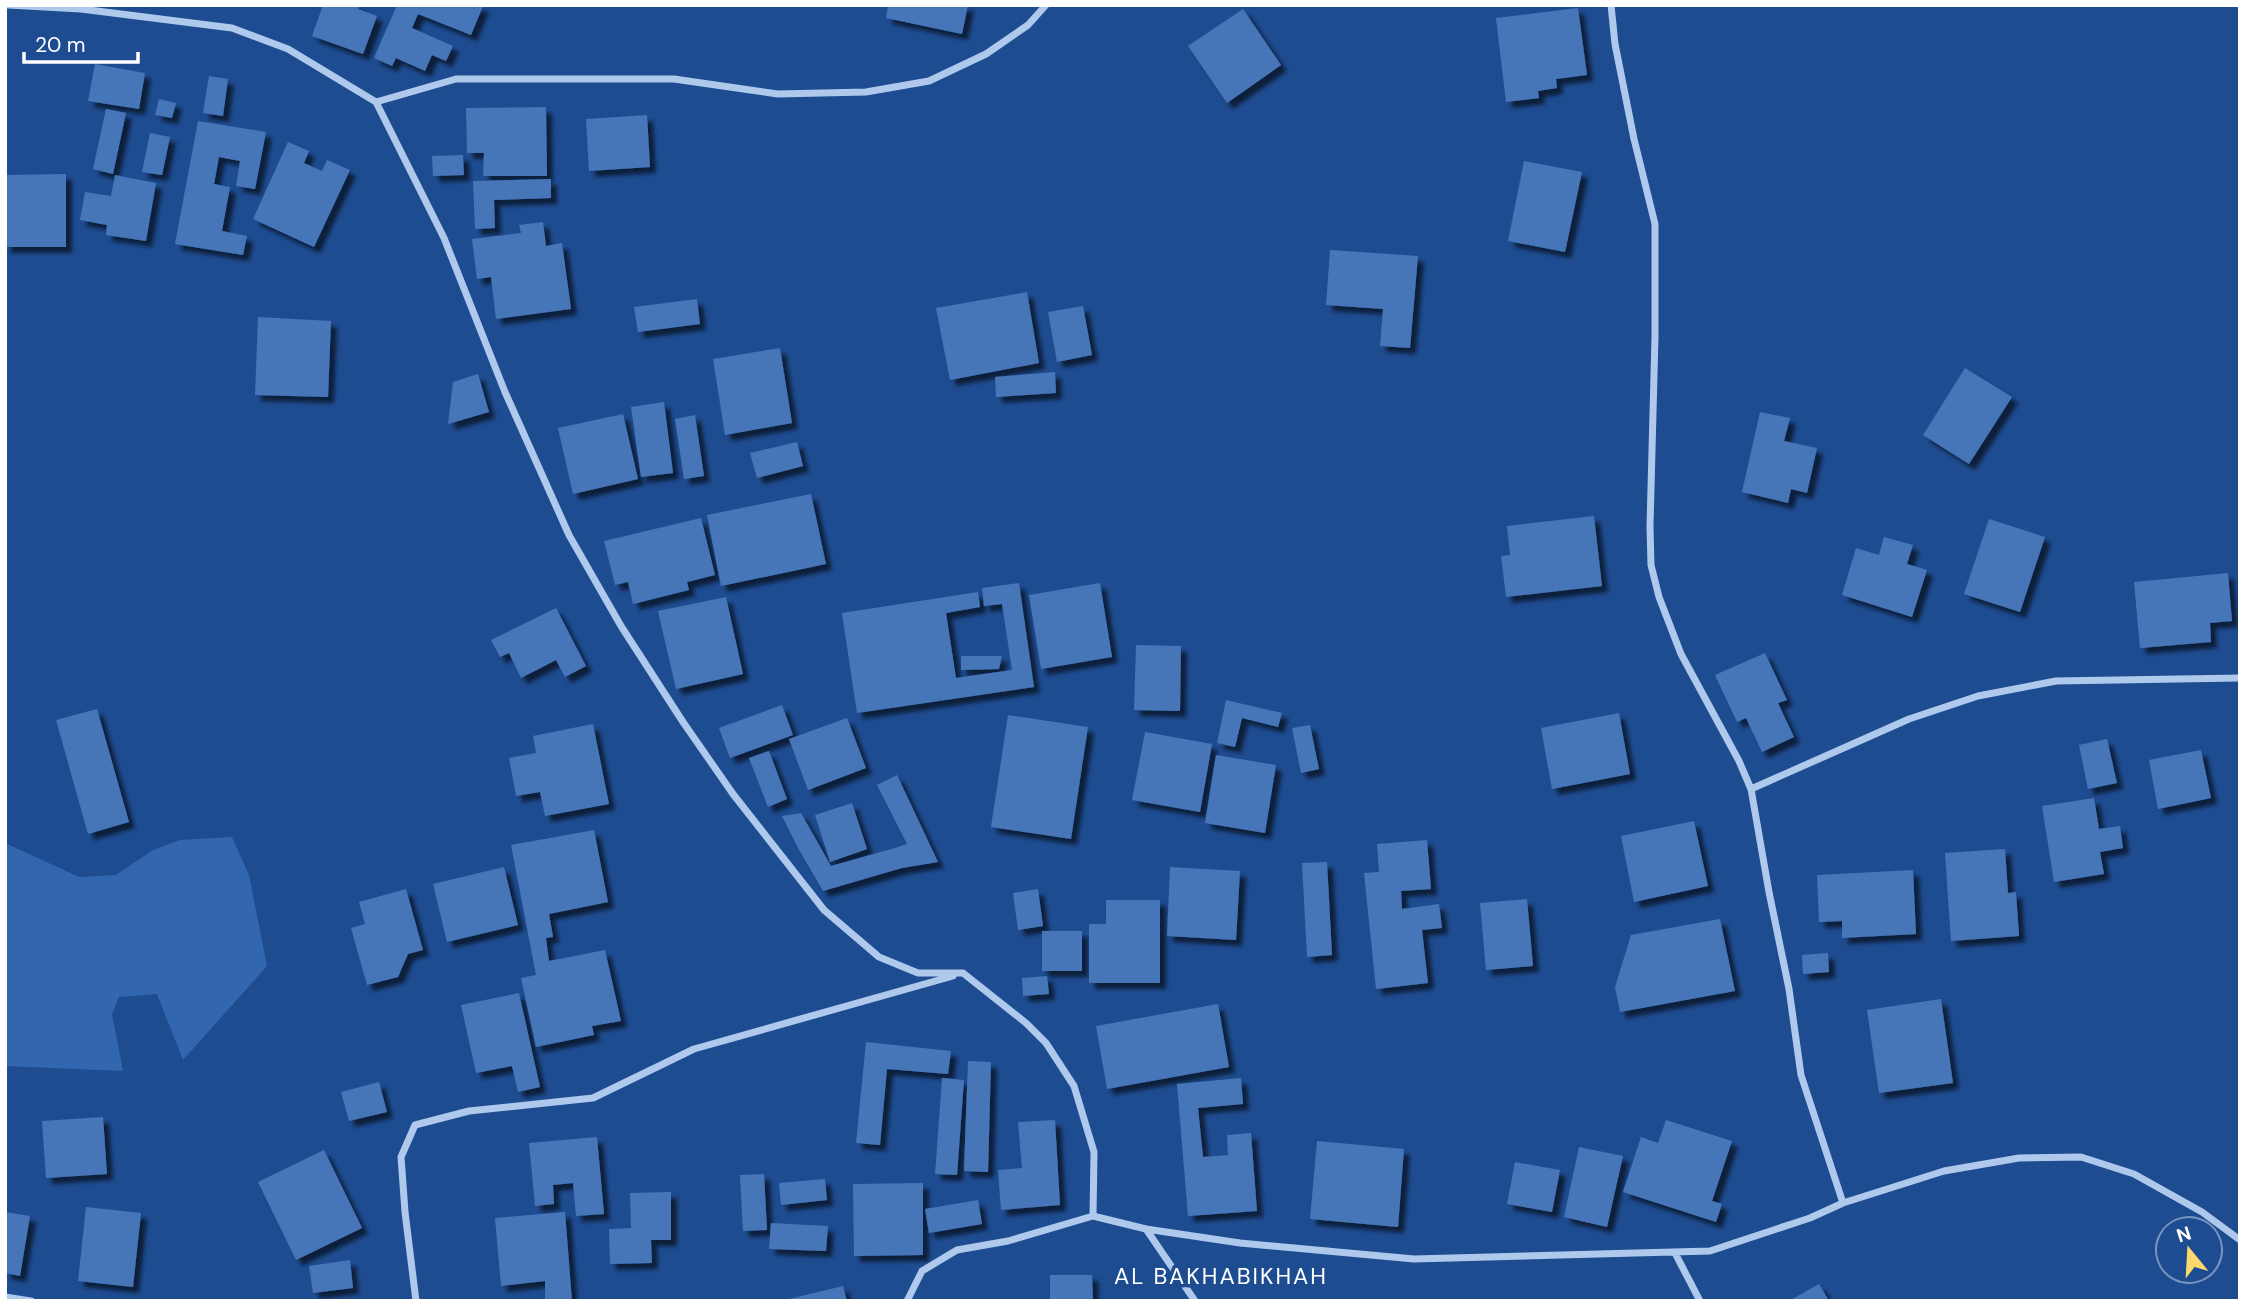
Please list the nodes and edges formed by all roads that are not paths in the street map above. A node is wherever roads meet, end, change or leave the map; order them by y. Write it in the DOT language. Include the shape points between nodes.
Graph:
graph roads {
  1 [pos="8,5"];
  2 [pos="1046,5"];
  3 [pos="1611,5"];
  4 [pos="376,102"];
  5 [pos="2240,678"];
  6 [pos="1751,789"];
  7 [pos="963,973"];
  8 [pos="1843,1203"];
  9 [pos="1093,1216"];
  10 [pos="1146,1229"];
  11 [pos="2240,1240"];
  12 [pos="1675,1253"];
  13 [pos="5,1297"];
  14 [pos="31,1301"];
  15 [pos="416,1301"];
  16 [pos="907,1301"];
  17 [pos="1195,1301"];
  18 [pos="1700,1301"];
  1 -- 4 [label="street" via="82,9 232,29 288,49"];
  2 -- 4 [label="street" via="1028,25 986,54 929,81 866,92 778,94 674,79 456,79"];
  3 -- 6 [label="street" via="1655,224 1651,565 1681,654"];
  4 -- 7 [label="street" via="444,238 505,392 569,535 682,722 824,910 879,957 918,974"];
  5 -- 6 [label="street" via="2056,681 1978,696 1909,719"];
  6 -- 8 [label="street" via="1801,1075"];
  7 -- 9 [label="street" via="1046,1043 1074,1086 1094,1152"];
  7 -- 15 [label="street" via="694,1049 593,1098 469,1111 415,1125 401,1157"];
  8 -- 11 [label="street" via="1944,1171 2019,1158 2081,1157 2134,1174 2202,1212"];
  8 -- 12 [label="street" via="1710,1251"];
  9 -- 10 [label="street"];
  9 -- 16 [label="street" via="957,1251 922,1271"];
  10 -- 12 [label="street" via="1414,1259"];
  10 -- 17 [label="street"];
  12 -- 18 [label="street"];
  13 -- 14 [label="street"];
}
